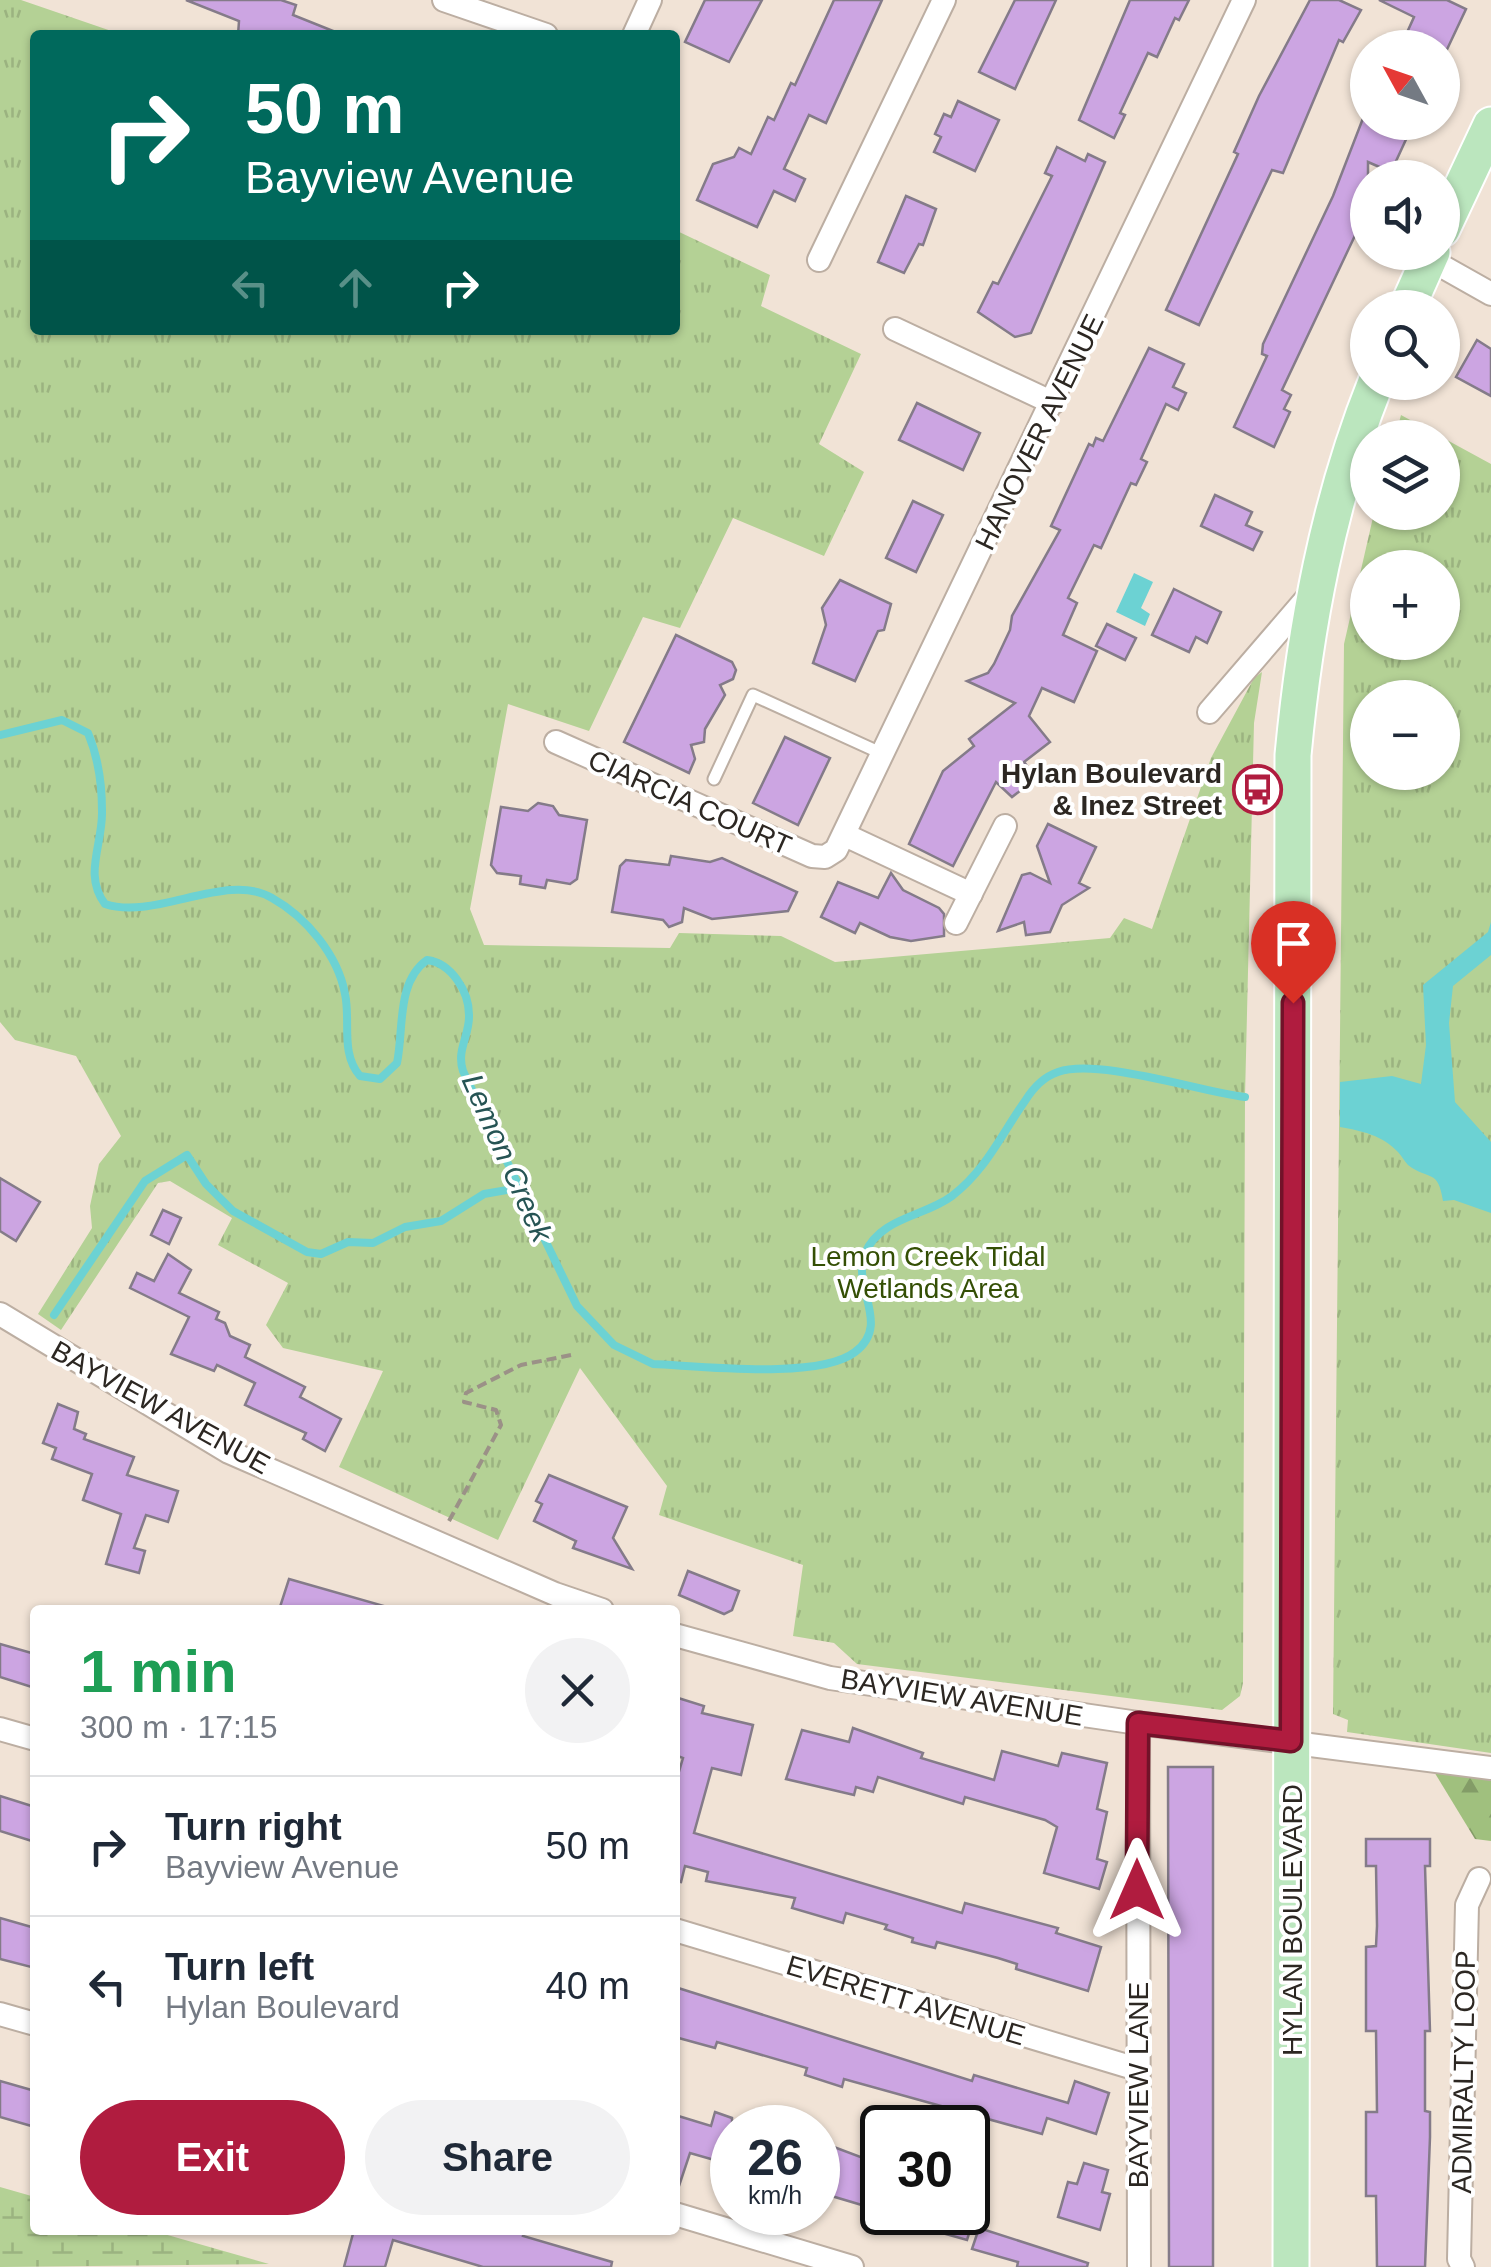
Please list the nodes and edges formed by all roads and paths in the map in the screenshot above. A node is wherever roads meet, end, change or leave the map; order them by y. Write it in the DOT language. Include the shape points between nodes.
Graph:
graph roads {
  1 [pos="444,0"];
  2 [pos="650,0"];
  3 [pos="944,0"];
  4 [pos="1244,0"];
  5 [pos="531,30"];
  6 [pos="636,30"];
  7 [pos="1491,125"];
  8 [pos="1460,191"];
  9 [pos="819,260"];
  10 [pos="1460,268"];
  11 [pos="1491,294"];
  12 [pos="895,330"];
  13 [pos="1370,400"];
  14 [pos="1052,403"];
  15 [pos="1316,588"];
  16 [pos="1209,712"];
  17 [pos="556,742"];
  18 [pos="884,755"];
  19 [pos="714,779"];
  20 [pos="1005,826"];
  21 [pos="845,835"];
  22 [pos="825,857"];
  23 [pos="970,894"];
  24 [pos="956,923"];
  25 [pos="0,1314"];
  26 [pos="571,1355"];
  27 [pos="436,1542"];
  28 [pos="552,1602"];
  29 [pos="680,1636"];
  30 [pos="1138,1723"];
  31 [pos="0,1728"];
  32 [pos="30,1737"];
  33 [pos="1291,1741"];
  34 [pos="1491,1768"];
  35 [pos="1479,1879"];
  36 [pos="680,1931"];
  37 [pos="0,2014"];
  38 [pos="30,2023"];
  39 [pos="1137,2068"];
  40 [pos="680,2215"];
  41 [pos="852,2267"];
  42 [pos="1139,2267"];
  43 [pos="1291,2267"];
  44 [pos="1463,2267"];
  1 -- 5 [label="street"];
  2 -- 6 [label="street"];
  3 -- 9 [label="street"];
  4 -- 14 [label="street, HANOVER AVENUE"];
  7 -- 8 [label="main road"];
  10 -- 11 [label="street"];
  12 -- 14 [label="street"];
  13 -- 15 [label="main road, HYLAN BOULEVARD"];
  14 -- 18 [label="street, HANOVER AVENUE"];
  15 -- 16 [label="street"];
  15 -- 33 [label="main road, HYLAN BOULEVARD" via="1294,755"];
  17 -- 22 [label="street, CIARCIA COURT"];
  18 -- 19 [label="lane" via="753,695"];
  18 -- 21 [label="street, HANOVER AVENUE"];
  20 -- 23 [label="street"];
  21 -- 22 [label="street, HANOVER AVENUE"];
  21 -- 23 [label="street"];
  23 -- 24 [label="street"];
  25 -- 27 [label="street, BAYVIEW AVENUE" via="229,1452"];
  26 -- 27 [label="path" via="521,1365 466,1393 464,1402 496,1410 500,1425"];
  27 -- 28 [label="street, BAYVIEW AVENUE"];
  29 -- 30 [label="street, BAYVIEW AVENUE" via="830,1678"];
  30 -- 33 [label="street, BAYVIEW AVENUE"];
  30 -- 39 [label="street, BAYVIEW LANE"];
  31 -- 32 [label="street"];
  33 -- 34 [label="street, BAYVIEW AVENUE"];
  33 -- 43 [label="main road, HYLAN BOULEVARD"];
  35 -- 44 [label="street, ADMIRALTY LOOP" via="1466,1904"];
  36 -- 39 [label="street, EVERETT AVENUE"];
  37 -- 38 [label="street"];
  39 -- 42 [label="street, BAYVIEW LANE"];
  40 -- 41 [label="street"];
}
